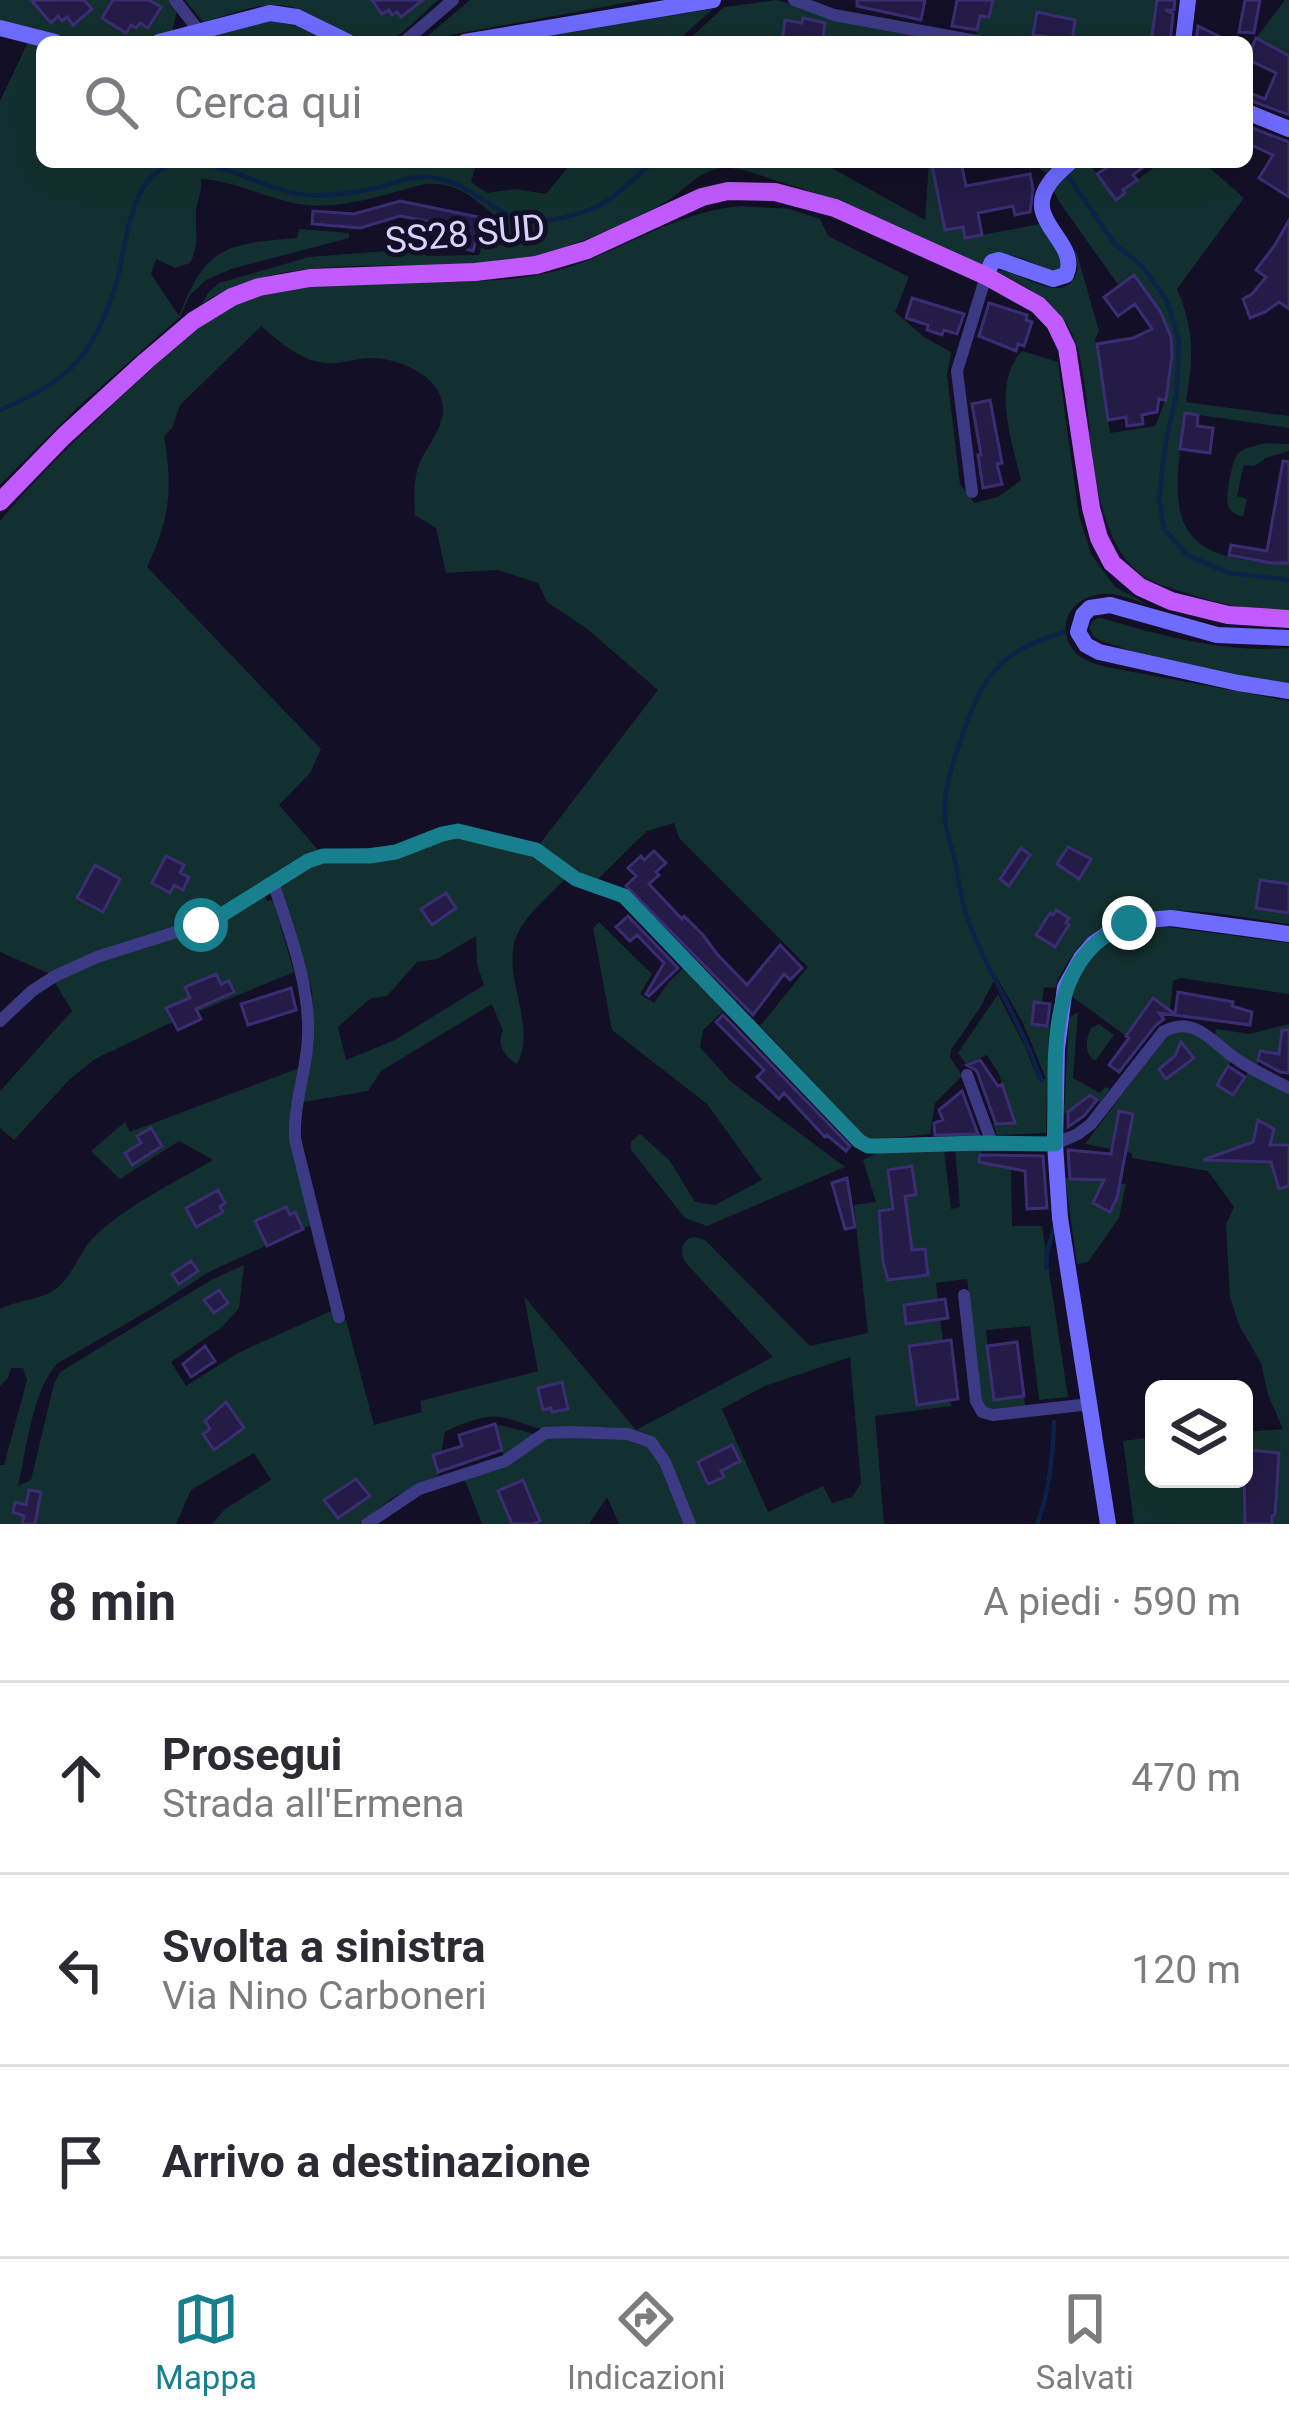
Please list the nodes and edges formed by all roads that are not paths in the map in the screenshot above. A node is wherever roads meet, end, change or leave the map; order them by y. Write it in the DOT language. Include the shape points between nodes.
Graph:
graph roads {
  1 [pos="175,0"];
  2 [pos="453,0"];
  3 [pos="713,0"];
  4 [pos="794,0"];
  5 [pos="1188,0"];
  6 [pos="0,28"];
  7 [pos="199,31"];
  8 [pos="181,36"];
  9 [pos="336,36"];
  10 [pos="411,36"];
  11 [pos="500,36"];
  12 [pos="960,36"];
  13 [pos="1184,36"];
  14 [pos="36,37"];
  15 [pos="1253,114"];
  16 [pos="1289,129"];
  17 [pos="1064,168"];
  18 [pos="986,276"];
  19 [pos="972,492"];
  20 [pos="0,502"];
  21 [pos="1289,619"];
  22 [pos="1289,638"];
  23 [pos="1289,692"];
  24 [pos="273,882"];
  25 [pos="1289,934"];
  26 [pos="0,1021"];
  27 [pos="967,1075"];
  28 [pos="1289,1088"];
  29 [pos="992,1143"];
  30 [pos="1055,1144"];
  31 [pos="964,1295"];
  32 [pos="339,1317"];
  33 [pos="1090,1404"];
  34 [pos="367,1524"];
  35 [pos="690,1524"];
  36 [pos="1108,1524"];
  1 -- 7 [label="street"];
  2 -- 10 [label="street"];
  3 -- 11 [label="main road"];
  4 -- 12 [label="street" via="834,15"];
  5 -- 13 [label="main road"];
  6 -- 14 [label="main road"];
  7 -- 8 [label="main road"];
  7 -- 9 [label="main road" via="280,13"];
  15 -- 16 [label="main road"];
  17 -- 18 [label="main road" via="1044,194 1044,217 1069,257 1066,275 1053,279 999,260"];
  18 -- 19 [label="street" via="957,371"];
  18 -- 20 [label="main road, SS28 SUD" via="824,204 744,190 702,197 536,265 277,283 193,321"];
  18 -- 21 [label="main road, SS28 SUD" via="1038,305 1063,336 1094,520 1119,570 1192,607"];
  22 -- 23 [label="main road" via="1201,632 1110,605 1090,608 1078,632 1099,652"];
  24 -- 26 [label="street" via="211,921 61,973"];
  24 -- 29 [label="street" via="316,857 396,852 453,831 536,850 576,879 624,896 864,1144"];
  24 -- 32 [label="street" via="307,1001 295,1138"];
  25 -- 30 [label="main road" via="1157,918 1094,943 1063,994"];
  27 -- 29 [label="street"];
  28 -- 30 [label="street" via="1205,1033 1173,1026 1091,1124"];
  29 -- 30 [label="street"];
  30 -- 33 [label="main road"];
  31 -- 33 [label="street" via="982,1412"];
  33 -- 36 [label="main road"];
  34 -- 35 [label="street" via="418,1489 506,1461 545,1433 570,1432 651,1442"];
}
